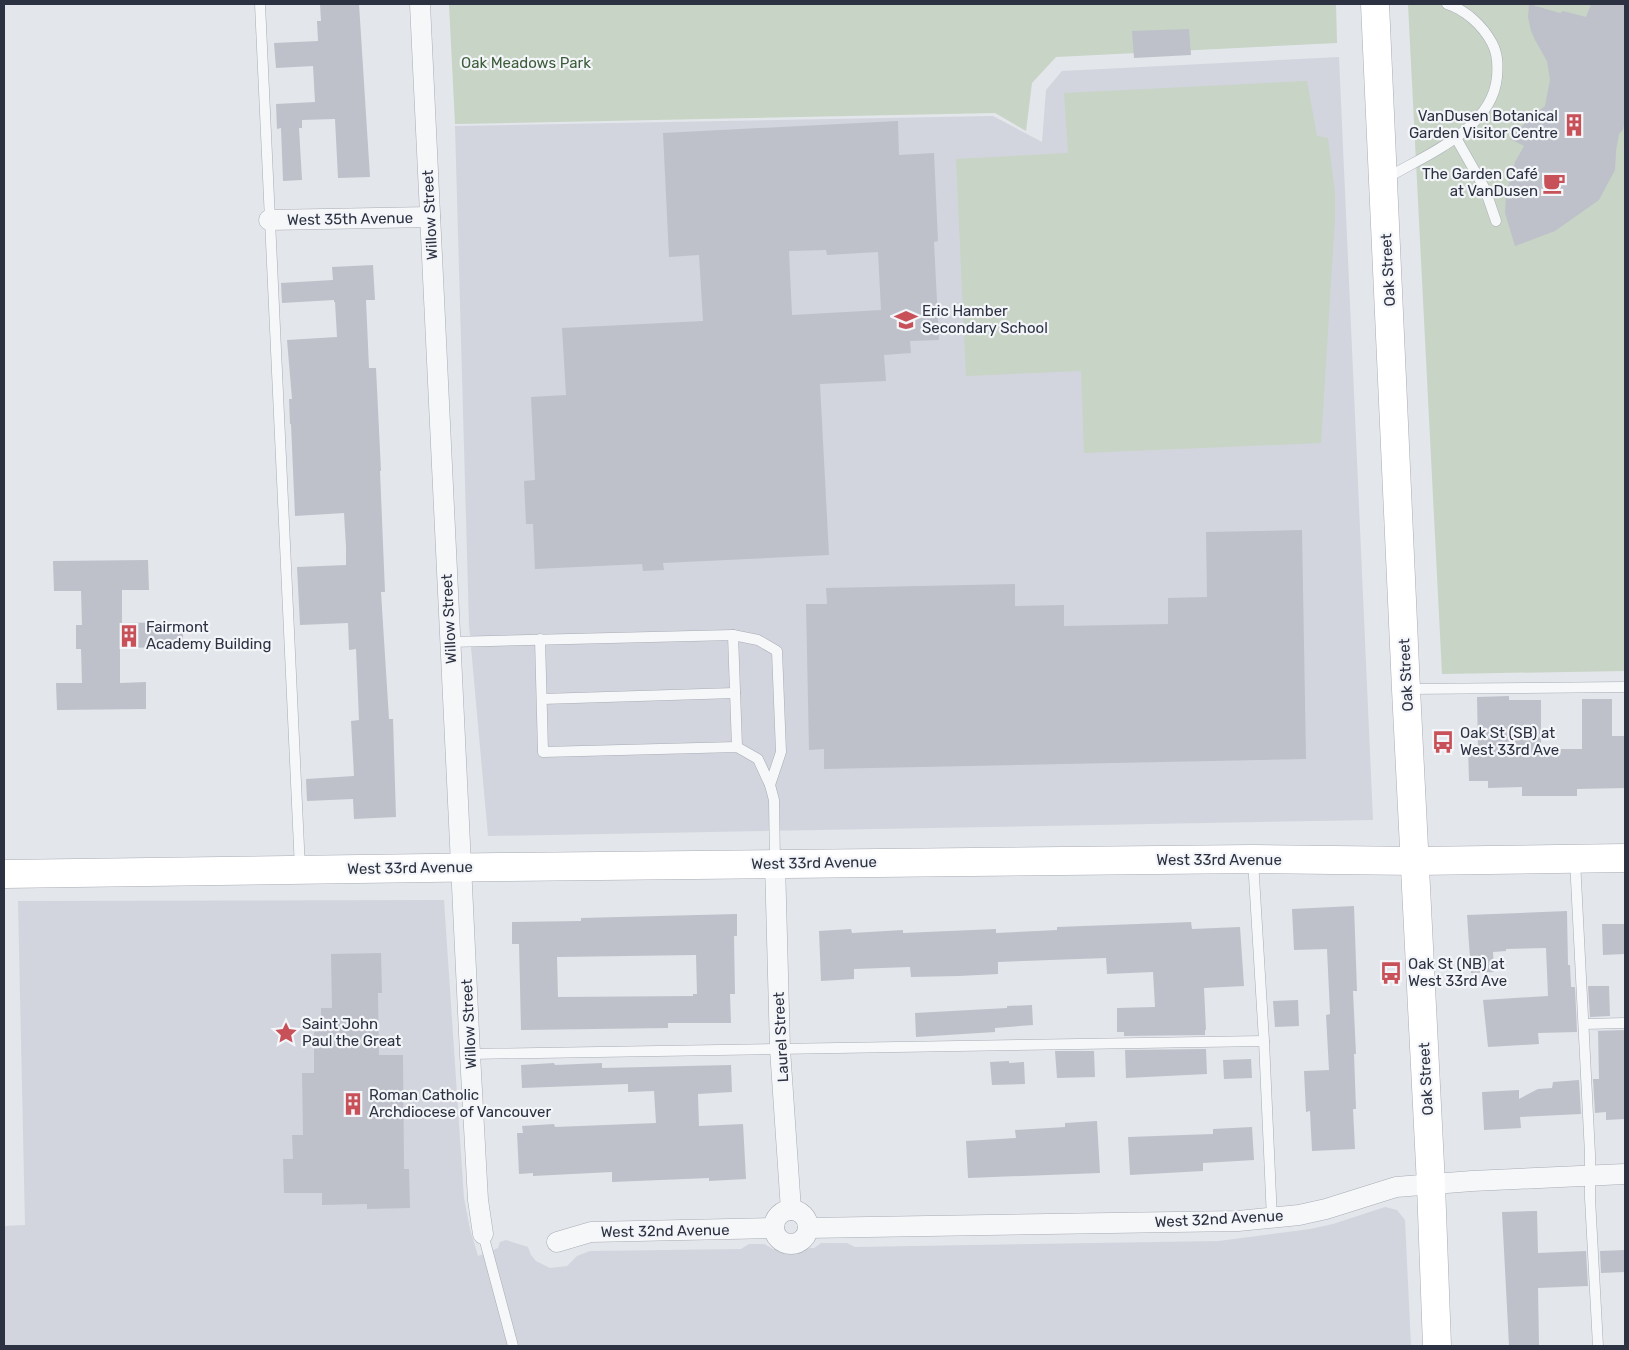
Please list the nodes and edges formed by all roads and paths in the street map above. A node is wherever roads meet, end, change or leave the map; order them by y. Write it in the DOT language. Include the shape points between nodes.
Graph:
graph roads {
  1 [pos="260,4"];
  2 [pos="420,4"];
  3 [pos="1375,4"];
  4 [pos="1447,4"];
  5 [pos="1456,138"];
  6 [pos="1384,179"];
  7 [pos="430,217"];
  8 [pos="269,220"];
  9 [pos="1496,221"];
  10 [pos="733,635"];
  11 [pos="540,639"];
  12 [pos="450,642"];
  13 [pos="1625,687"];
  14 [pos="1406,689"];
  15 [pos="735,693"];
  16 [pos="542,699"];
  17 [pos="737,747"];
  18 [pos="770,786"];
  19 [pos="1625,858"];
  20 [pos="1253,859"];
  21 [pos="1575,859"];
  22 [pos="1416,861"];
  23 [pos="774,864"];
  24 [pos="461,867"];
  25 [pos="300,870"];
  26 [pos="4,874"];
  27 [pos="1625,1023"];
  28 [pos="1584,1024"];
  29 [pos="1264,1041"];
  30 [pos="780,1049"];
  31 [pos="470,1054"];
  32 [pos="1625,1174"];
  33 [pos="1589,1175"];
  34 [pos="1431,1185"];
  35 [pos="791,1210"];
  36 [pos="1272,1219"];
  37 [pos="774,1228"];
  38 [pos="808,1228"];
  39 [pos="483,1234"];
  40 [pos="556,1242"];
  41 [pos="513,1346"];
  42 [pos="1437,1346"];
  43 [pos="1598,1346"];
  1 -- 8 [label="lane"];
  2 -- 7 [label="street, Willow Street"];
  3 -- 6 [label="street, Oak Street"];
  4 -- 5 [label="lane" via="1470,16 1488,35 1497,61 1496,90 1474,122"];
  5 -- 6 [label="lane"];
  5 -- 9 [label="lane" via="1486,188"];
  6 -- 14 [label="street, Oak Street"];
  7 -- 8 [label="street, West 35th Avenue"];
  7 -- 12 [label="street, Willow Street"];
  8 -- 25 [label="lane"];
  10 -- 11 [label="lane"];
  10 -- 15 [label="lane"];
  10 -- 18 [label="lane" via="758,640 777,651 781,752"];
  11 -- 12 [label="lane"];
  11 -- 16 [label="lane"];
  12 -- 24 [label="street, Willow Street"];
  13 -- 14 [label="lane"];
  14 -- 22 [label="street, Oak Street"];
  15 -- 16 [label="lane"];
  15 -- 17 [label="lane"];
  16 -- 17 [label="lane" via="543,752"];
  17 -- 18 [label="lane" via="758,759"];
  18 -- 23 [label="lane" via="774,800"];
  19 -- 21 [label="street, West 33rd Avenue"];
  20 -- 22 [label="street, West 33rd Avenue"];
  20 -- 23 [label="street, West 33rd Avenue"];
  20 -- 29 [label="lane"];
  21 -- 22 [label="street, West 33rd Avenue"];
  21 -- 28 [label="lane"];
  22 -- 34 [label="street, Oak Street"];
  23 -- 24 [label="street, West 33rd Avenue"];
  23 -- 30 [label="street, Laurel Street"];
  24 -- 25 [label="street, West 33rd Avenue"];
  24 -- 31 [label="street, Willow Street"];
  25 -- 26 [label="street, West 33rd Avenue"];
  27 -- 28 [label="lane"];
  28 -- 33 [label="lane"];
  29 -- 30 [label="lane"];
  29 -- 36 [label="lane"];
  30 -- 31 [label="lane"];
  30 -- 35 [label="street, Laurel Street"];
  31 -- 39 [label="street, Willow Street" via="478,1200"];
  32 -- 33 [label="street, West 32nd Avenue"];
  33 -- 34 [label="street, West 32nd Avenue"];
  33 -- 43 [label="lane"];
  34 -- 36 [label="street, West 32nd Avenue" via="1396,1187 1326,1209"];
  34 -- 42 [label="street, Oak Street"];
  35 -- 37 [label="street" via="777,1218"];
  35 -- 38 [label="street" via="802,1214"];
  36 -- 38 [label="street, West 32nd Avenue"];
  37 -- 38 [label="street" via="783,1242 793,1244 803,1239"];
  37 -- 40 [label="street, West 32nd Avenue" via="591,1232"];
  39 -- 41 [label="lane"];
}
